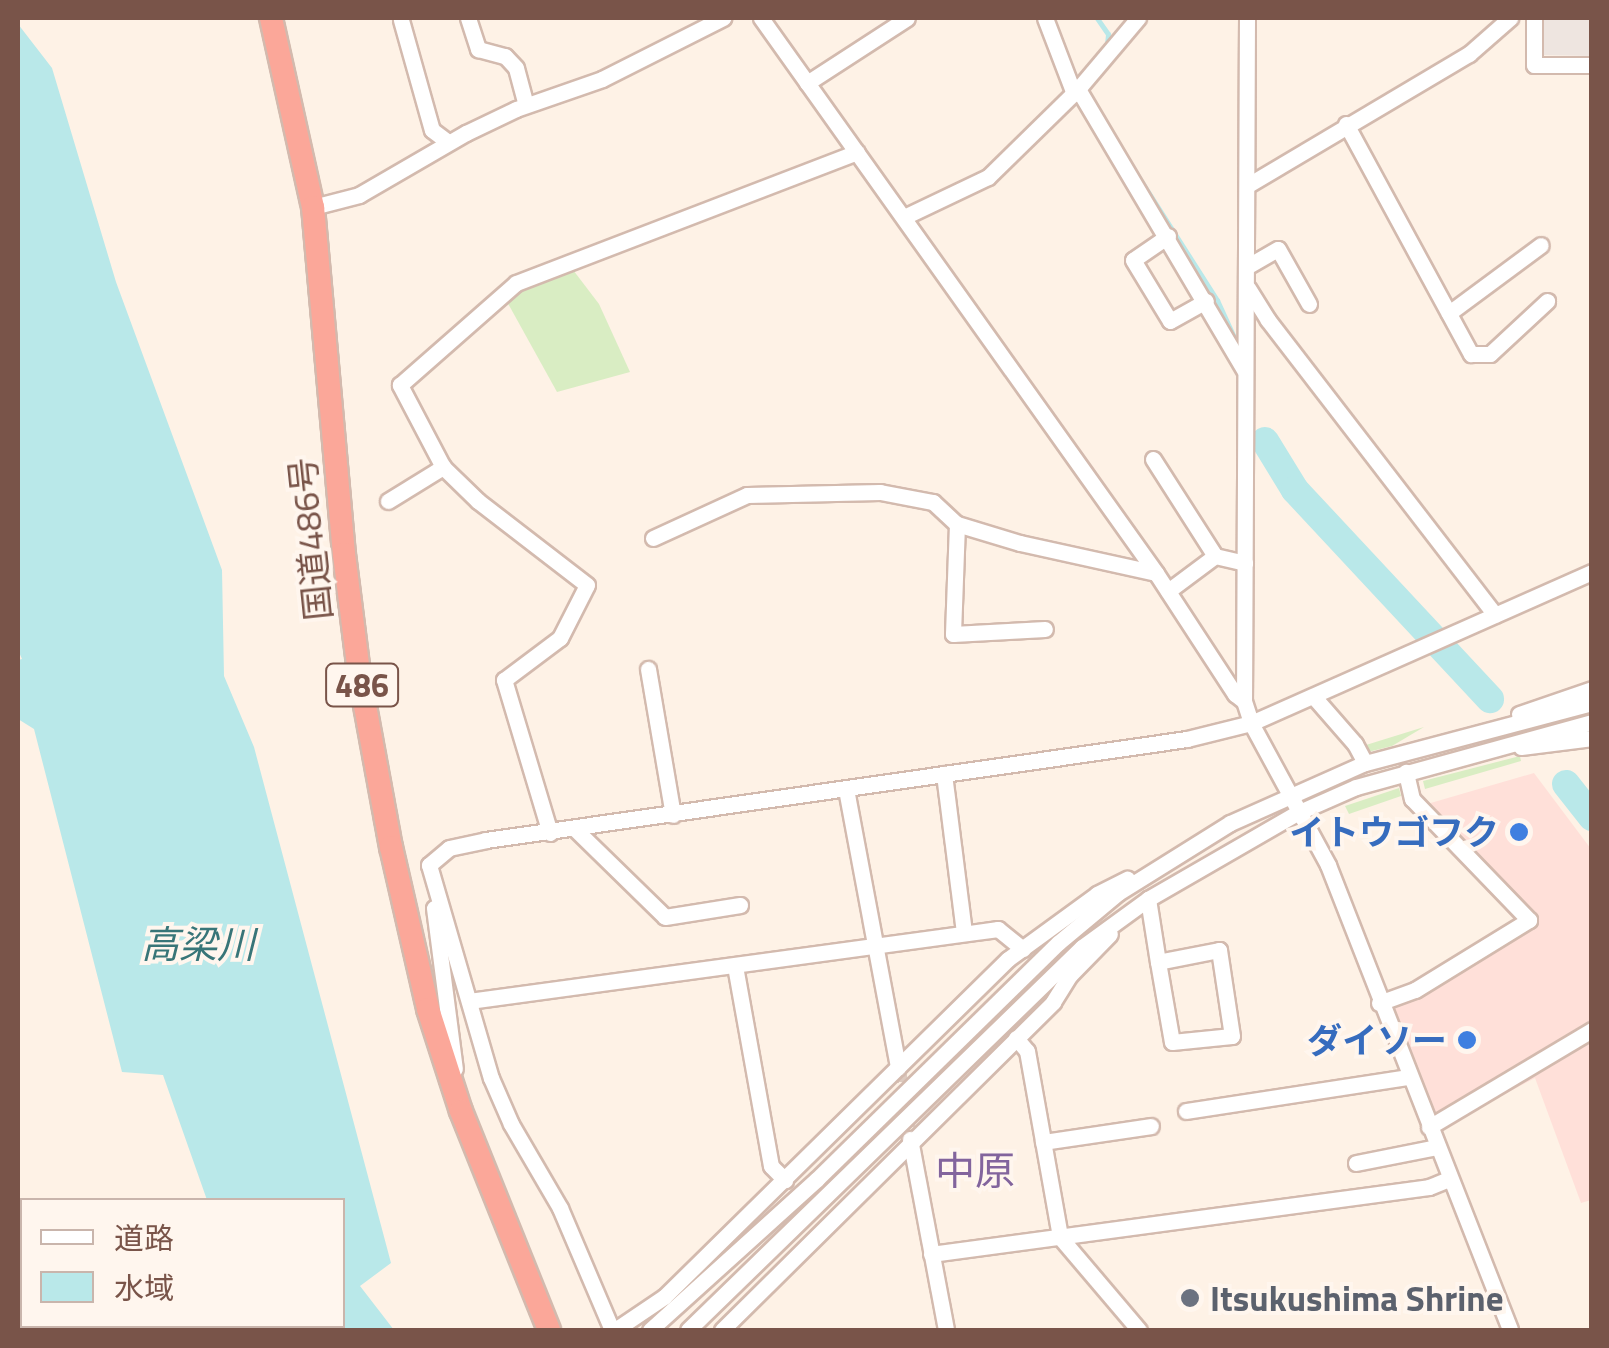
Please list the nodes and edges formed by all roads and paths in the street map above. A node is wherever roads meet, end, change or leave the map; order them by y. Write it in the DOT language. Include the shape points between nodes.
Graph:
graph roads {
  1 [pos="271,18"];
  2 [pos="468,18"];
  3 [pos="723,18"];
  4 [pos="760,18"];
  5 [pos="907,18"];
  6 [pos="1046,18"];
  7 [pos="1138,18"];
  8 [pos="1246,18"];
  9 [pos="1510,18"];
  10 [pos="1534,18"];
  11 [pos="401,20"];
  12 [pos="1592,65"];
  13 [pos="807,83"];
  14 [pos="1076,92"];
  15 [pos="526,105"];
  16 [pos="1346,124"];
  17 [pos="448,142"];
  18 [pos="857,152"];
  19 [pos="1248,185"];
  20 [pos="313,207"];
  21 [pos="904,217"];
  22 [pos="1168,236"];
  23 [pos="1542,245"];
  24 [pos="1248,266"];
  25 [pos="1248,288"];
  26 [pos="1206,300"];
  27 [pos="1547,301"];
  28 [pos="1309,304"];
  29 [pos="1449,313"];
  30 [pos="1247,375"];
  31 [pos="1153,459"];
  32 [pos="443,467"];
  33 [pos="388,501"];
  34 [pos="957,524"];
  35 [pos="653,538"];
  36 [pos="1214,556"];
  37 [pos="1245,562"];
  38 [pos="1592,572"];
  39 [pos="1156,573"];
  40 [pos="1168,591"];
  41 [pos="1495,616"];
  42 [pos="1045,628"];
  43 [pos="648,668"];
  44 [pos="1592,689"];
  45 [pos="1314,698"];
  46 [pos="1244,701"];
  47 [pos="1592,703"];
  48 [pos="1592,722"];
  49 [pos="1251,723"];
  50 [pos="1493,727"];
  51 [pos="1592,738"];
  52 [pos="1498,748"];
  53 [pos="1365,763"];
  54 [pos="1406,772"];
  55 [pos="944,774"];
  56 [pos="846,790"];
  57 [pos="1288,795"];
  58 [pos="1297,813"];
  59 [pos="672,815"];
  60 [pos="576,830"];
  61 [pos="550,833"];
  62 [pos="429,864"];
  63 [pos="1153,870"];
  64 [pos="1148,899"];
  65 [pos="740,905"];
  66 [pos="1124,917"];
  67 [pos="964,933"];
  68 [pos="874,946"];
  69 [pos="1023,949"];
  70 [pos="1158,962"];
  71 [pos="735,966"];
  72 [pos="469,1001"];
  73 [pos="1379,1003"];
  74 [pos="1592,1030"];
  75 [pos="1016,1038"];
  76 [pos="898,1067"];
  77 [pos="1409,1077"];
  78 [pos="461,1111"];
  79 [pos="1186,1112"];
  80 [pos="1151,1126"];
  81 [pos="1429,1127"];
  82 [pos="910,1139"];
  83 [pos="1043,1142"];
  84 [pos="1437,1147"];
  85 [pos="1356,1164"];
  86 [pos="1449,1179"];
  87 [pos="785,1180"];
  88 [pos="1060,1237"];
  89 [pos="931,1254"];
  90 [pos="549,1330"];
  91 [pos="613,1330"];
  92 [pos="650,1330"];
  93 [pos="688,1330"];
  94 [pos="722,1330"];
  95 [pos="946,1330"];
  96 [pos="1140,1330"];
  97 [pos="1510,1330"];
  1 -- 20 [label="highway, 国道486号 / 486"];
  2 -- 15 [label="street" via="478,49 505,56 516,68"];
  3 -- 15 [label="street" via="602,79"];
  4 -- 13 [label="street"];
  5 -- 13 [label="street"];
  6 -- 14 [label="street"];
  7 -- 14 [label="street"];
  8 -- 19 [label="street"];
  9 -- 16 [label="street" via="1469,54"];
  10 -- 12 [label="street" via="1534,65"];
  11 -- 17 [label="street" via="432,130"];
  13 -- 18 [label="street"];
  14 -- 21 [label="street" via="988,177"];
  14 -- 22 [label="street"];
  15 -- 17 [label="street"];
  16 -- 19 [label="street"];
  16 -- 29 [label="street"];
  17 -- 20 [label="street" via="359,195"];
  18 -- 21 [label="street"];
  18 -- 32 [label="street" via="516,282 400,385"];
  19 -- 24 [label="street"];
  20 -- 78 [label="highway, 国道486号 / 486" via="360,673 407,919"];
  21 -- 39 [label="street"];
  22 -- 26 [label="street"];
  22 -- 26 [label="street" via="1133,260 1170,321"];
  23 -- 29 [label="street"];
  24 -- 25 [label="street"];
  24 -- 28 [label="street" via="1278,249"];
  25 -- 30 [label="street"];
  25 -- 41 [label="street"];
  26 -- 30 [label="street"];
  27 -- 29 [label="street" via="1484,357 1471,354"];
  30 -- 37 [label="street"];
  31 -- 36 [label="street"];
  32 -- 33 [label="street"];
  32 -- 61 [label="street" via="587,585 560,638 504,680"];
  34 -- 35 [label="street" via="932,502 896,494 772,494 733,500"];
  34 -- 39 [label="street"];
  34 -- 42 [label="street" via="953,634"];
  36 -- 37 [label="street"];
  36 -- 40 [label="street"];
  37 -- 46 [label="street"];
  38 -- 41 [label="street"];
  39 -- 40 [label="street"];
  40 -- 46 [label="street"];
  41 -- 45 [label="street"];
  43 -- 59 [label="street"];
  44 -- 50 [label="street" via="1528,708"];
  45 -- 49 [label="street"];
  45 -- 53 [label="street"];
  46 -- 49 [label="street"];
  47 -- 50 [label="street"];
  48 -- 52 [label="street"];
  49 -- 55 [label="street"];
  49 -- 57 [label="street"];
  50 -- 53 [label="street"];
  51 -- 52 [label="street"];
  52 -- 54 [label="street"];
  53 -- 57 [label="street"];
  54 -- 58 [label="street"];
  54 -- 73 [label="street" via="1412,798 1528,920 1415,990"];
  55 -- 56 [label="street"];
  55 -- 67 [label="street"];
  56 -- 59 [label="street"];
  56 -- 68 [label="street"];
  57 -- 58 [label="street"];
  57 -- 63 [label="street"];
  58 -- 64 [label="street"];
  58 -- 73 [label="street" via="1328,865"];
  59 -- 60 [label="street"];
  60 -- 61 [label="street"];
  60 -- 65 [label="street" via="665,917"];
  61 -- 62 [label="street" via="449,848"];
  62 -- 72 [label="street"];
  62 -- 78 [label="street"];
  63 -- 69 [label="street" via="1116,882"];
  63 -- 92 [label="street" via="1058,943 817,1179"];
  64 -- 66 [label="street"];
  64 -- 70 [label="street"];
  66 -- 75 [label="street"];
  66 -- 93 [label="street" via="1082,947"];
  67 -- 68 [label="street"];
  67 -- 69 [label="street" via="998,929"];
  68 -- 71 [label="street"];
  68 -- 76 [label="street"];
  69 -- 76 [label="street"];
  70 -- 70 [label="street" via="1219,950 1232,1036 1172,1042"];
  71 -- 72 [label="street"];
  71 -- 87 [label="street" via="771,1166"];
  72 -- 91 [label="street" via="504,1109 560,1208"];
  73 -- 77 [label="street"];
  74 -- 81 [label="street"];
  75 -- 82 [label="street"];
  75 -- 83 [label="street" via="1027,1051"];
  76 -- 87 [label="street"];
  77 -- 79 [label="street"];
  77 -- 81 [label="street"];
  78 -- 90 [label="highway, 国道486号 / 486"];
  80 -- 83 [label="street"];
  81 -- 84 [label="street"];
  82 -- 89 [label="street"];
  82 -- 94 [label="street"];
  83 -- 88 [label="street"];
  84 -- 85 [label="street"];
  84 -- 86 [label="street"];
  86 -- 88 [label="street"];
  86 -- 97 [label="street"];
  87 -- 91 [label="street" via="664,1297"];
  88 -- 89 [label="street"];
  88 -- 96 [label="street"];
  89 -- 95 [label="street"];
}
